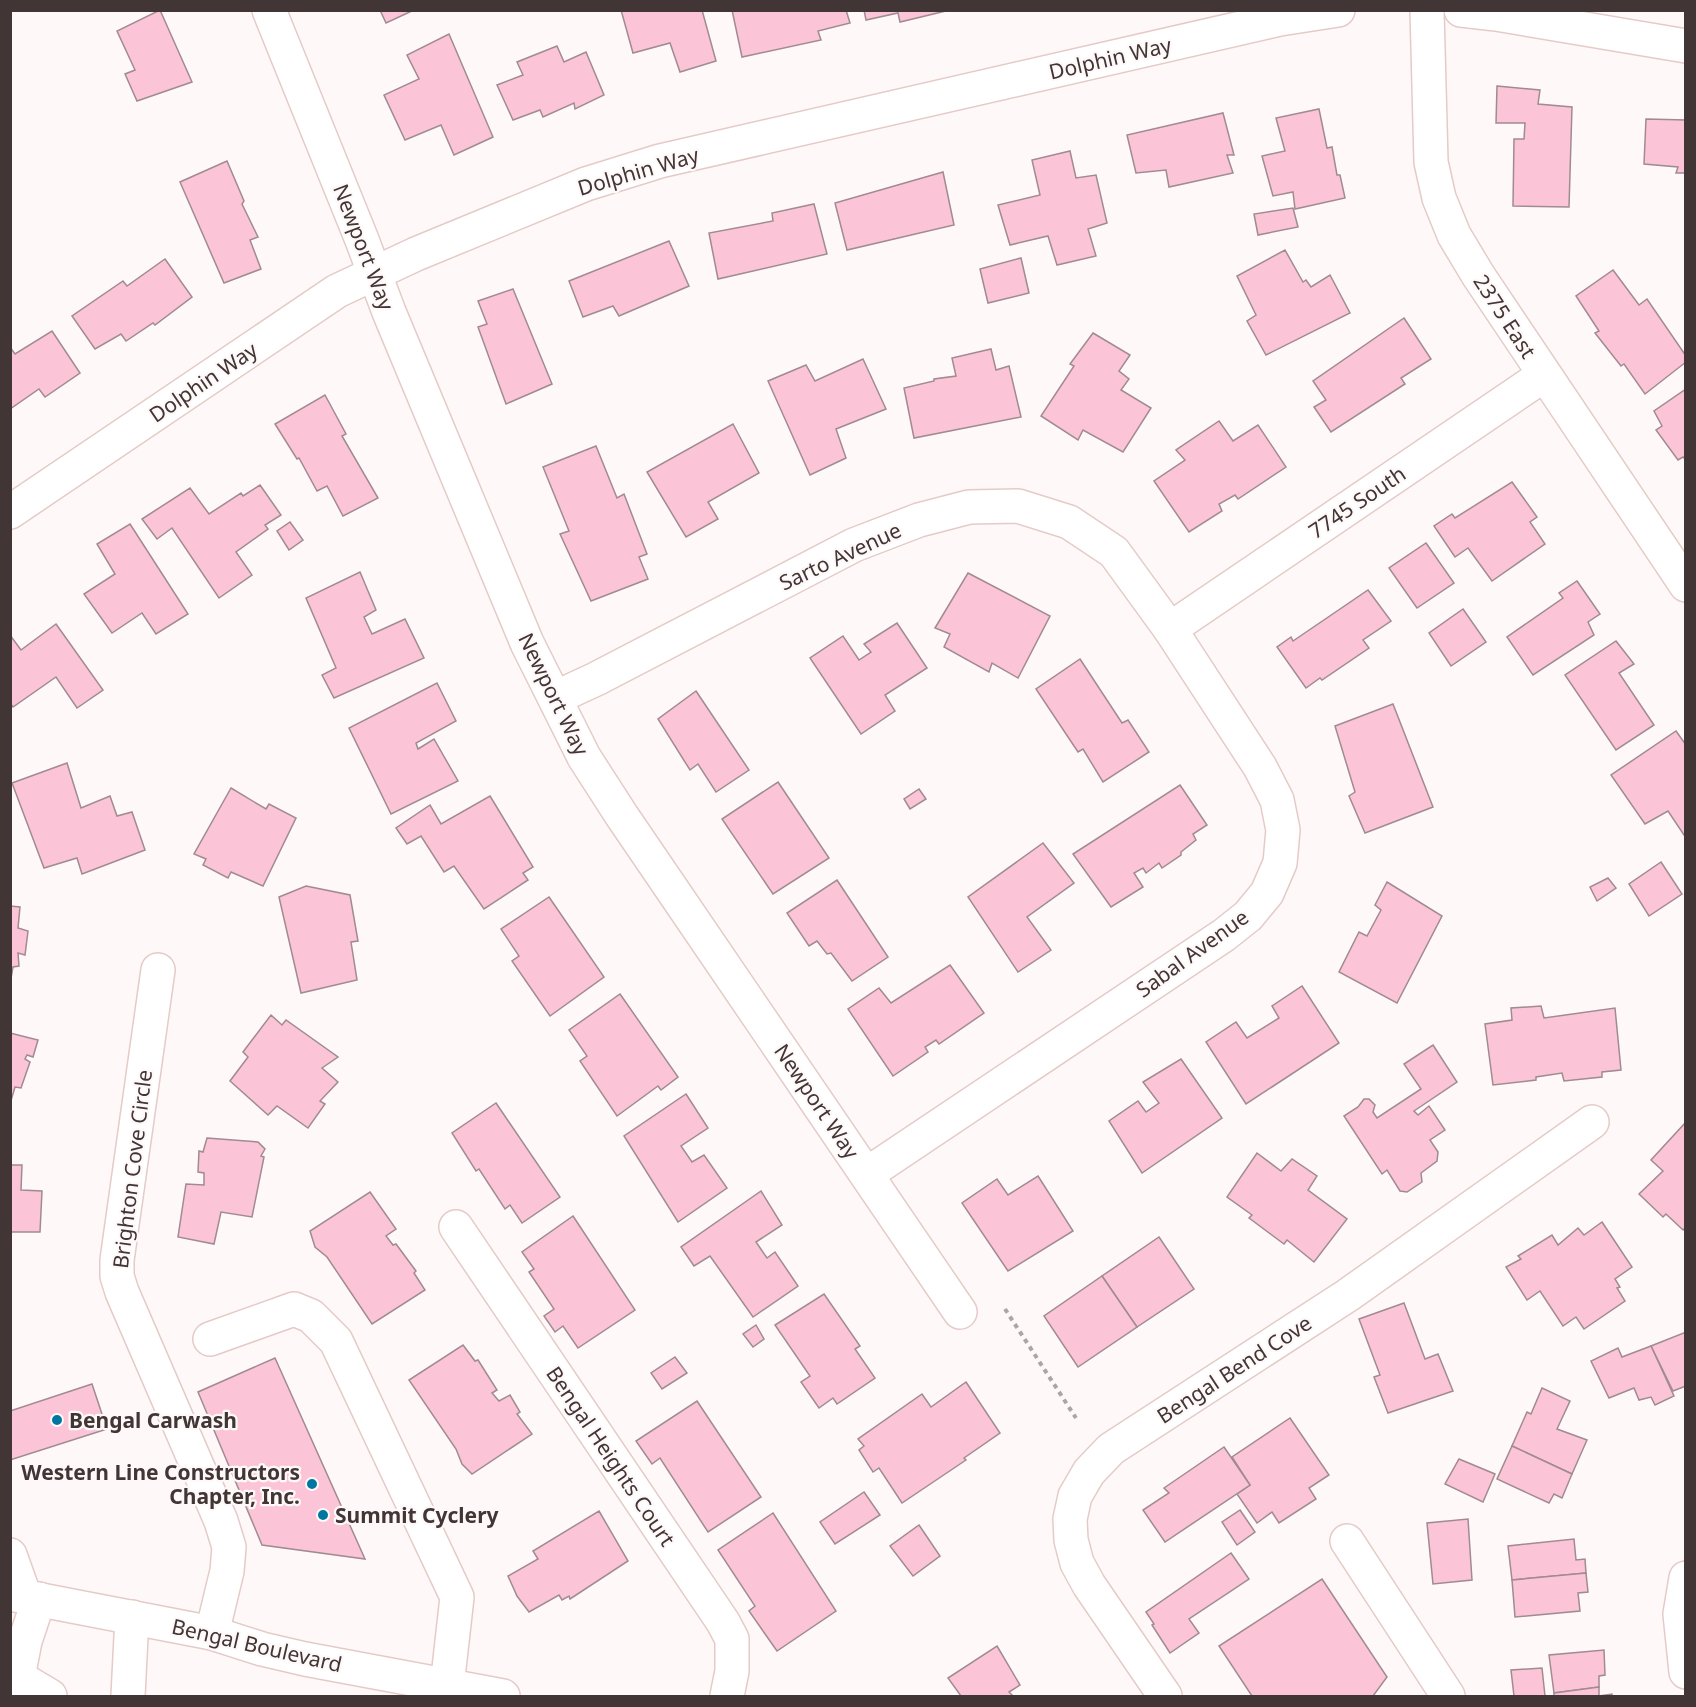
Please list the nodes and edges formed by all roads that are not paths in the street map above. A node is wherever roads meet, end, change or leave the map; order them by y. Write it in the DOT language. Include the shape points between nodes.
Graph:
graph roads {
  1 [pos="269,10"];
  2 [pos="1338,10"];
  3 [pos="1427,10"];
  4 [pos="1461,10"];
  5 [pos="1686,46"];
  6 [pos="374,272"];
  7 [pos="1544,375"];
  8 [pos="10,512"];
  9 [pos="1686,585"];
  10 [pos="1170,630"];
  11 [pos="555,698"];
  12 [pos="158,970"];
  13 [pos="1592,1122"];
  14 [pos="867,1174"];
  15 [pos="456,1227"];
  16 [pos="960,1312"];
  17 [pos="210,1339"];
  18 [pos="1347,1542"];
  19 [pos="10,1555"];
  20 [pos="1686,1578"];
  21 [pos="25,1597"];
  22 [pos="132,1617"];
  23 [pos="212,1633"];
  24 [pos="1686,1672"];
  25 [pos="14,1678"];
  26 [pos="447,1686"];
  27 [pos="50,1696"];
  28 [pos="128,1696"];
  29 [pos="503,1696"];
  30 [pos="727,1696"];
  31 [pos="1165,1696"];
  32 [pos="1448,1696"];
  1 -- 6 [label="street, Newport Way"];
  2 -- 6 [label="street, Dolphin Way" via="1280,19 660,161 586,184"];
  3 -- 7 [label="street, 2375 East" via="1431,162 1438,198 1454,235"];
  4 -- 5 [label="street"];
  6 -- 8 [label="street, Dolphin Way" via="337,291"];
  6 -- 11 [label="street, Newport Way" via="527,643"];
  7 -- 9 [label="street, 2375 East"];
  7 -- 10 [label="street, 7745 South"];
  10 -- 11 [label="street, Sarto Avenue" via="1114,552 1069,522 1018,507 969,507 919,520 854,545"];
  10 -- 14 [label="street, Sabal Avenue" via="1260,766 1277,801 1283,830 1280,863 1267,892 1248,916 1224,935"];
  11 -- 14 [label="street, Newport Way" via="584,757 622,816"];
  12 -- 23 [label="street, Brighton Cove Circle" via="117,1276 229,1547"];
  13 -- 31 [label="street, Bengal Bend Cove" via="1348,1294 1111,1449 1089,1472 1075,1496 1070,1519 1077,1563"];
  14 -- 16 [label="street, Newport Way"];
  15 -- 30 [label="street, Bengal Heights Court" via="723,1622 732,1639"];
  17 -- 26 [label="street" via="294,1309 311,1316 336,1341 457,1597"];
  18 -- 32 [label="street"];
  19 -- 21 [label="street"];
  20 -- 24 [label="street" via="1680,1614"];
  21 -- 22 [label="street, Bengal Boulevard"];
  21 -- 25 [label="street" via="25,1641"];
  22 -- 23 [label="street, Bengal Boulevard"];
  22 -- 28 [label="street"];
  23 -- 26 [label="street, Bengal Boulevard" via="294,1656"];
  25 -- 27 [label="street"];
  26 -- 29 [label="street, Bengal Boulevard"];
}
